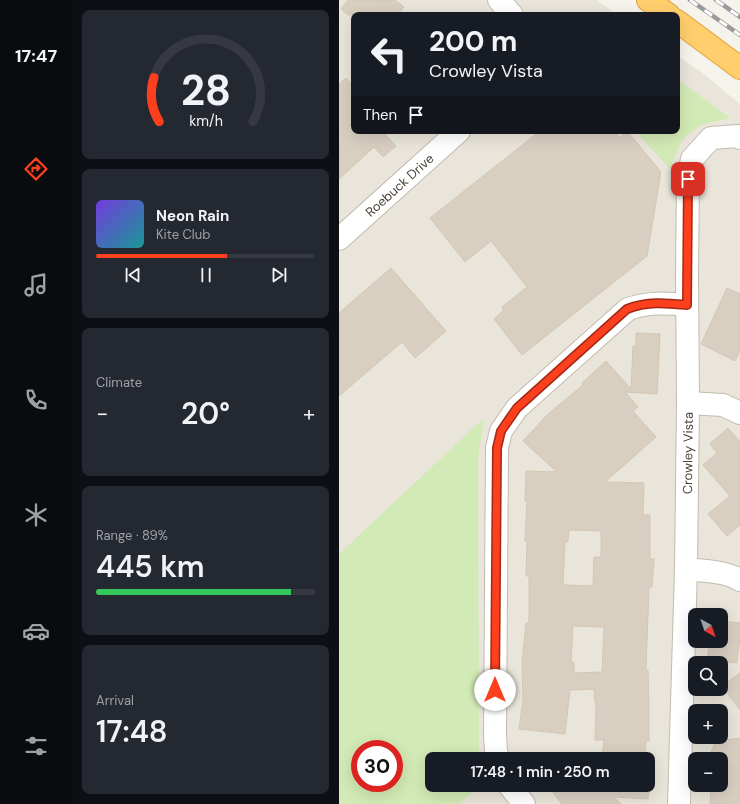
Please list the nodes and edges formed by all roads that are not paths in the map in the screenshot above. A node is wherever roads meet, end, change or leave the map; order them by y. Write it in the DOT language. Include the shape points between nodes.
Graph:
graph roads {
  1 [pos="499,0"];
  2 [pos="648,0"];
  3 [pos="509,12"];
  4 [pos="665,12"];
  5 [pos="680,23"];
  6 [pos="740,68"];
  7 [pos="456,134"];
  8 [pos="739,137"];
  9 [pos="339,240"];
  10 [pos="687,305"];
  11 [pos="689,403"];
  12 [pos="740,413"];
  13 [pos="686,569"];
  14 [pos="740,580"];
  15 [pos="496,752"];
  16 [pos="515,792"];
  17 [pos="524,804"];
  18 [pos="679,804"];
  1 -- 3 [label="street"];
  2 -- 4 [label="highway"];
  5 -- 6 [label="highway"];
  7 -- 9 [label="street, Roebuck Drive"];
  8 -- 10 [label="street, Crowley Vista" via="711,138 692,158 688,179"];
  10 -- 11 [label="street, Crowley Vista"];
  10 -- 15 [label="street" via="649,303 627,309 517,408 501,431 497,448"];
  11 -- 12 [label="street" via="723,405"];
  11 -- 13 [label="street, Crowley Vista"];
  13 -- 14 [label="street" via="723,573"];
  13 -- 18 [label="street, Crowley Vista"];
  16 -- 17 [label="street"];
}
